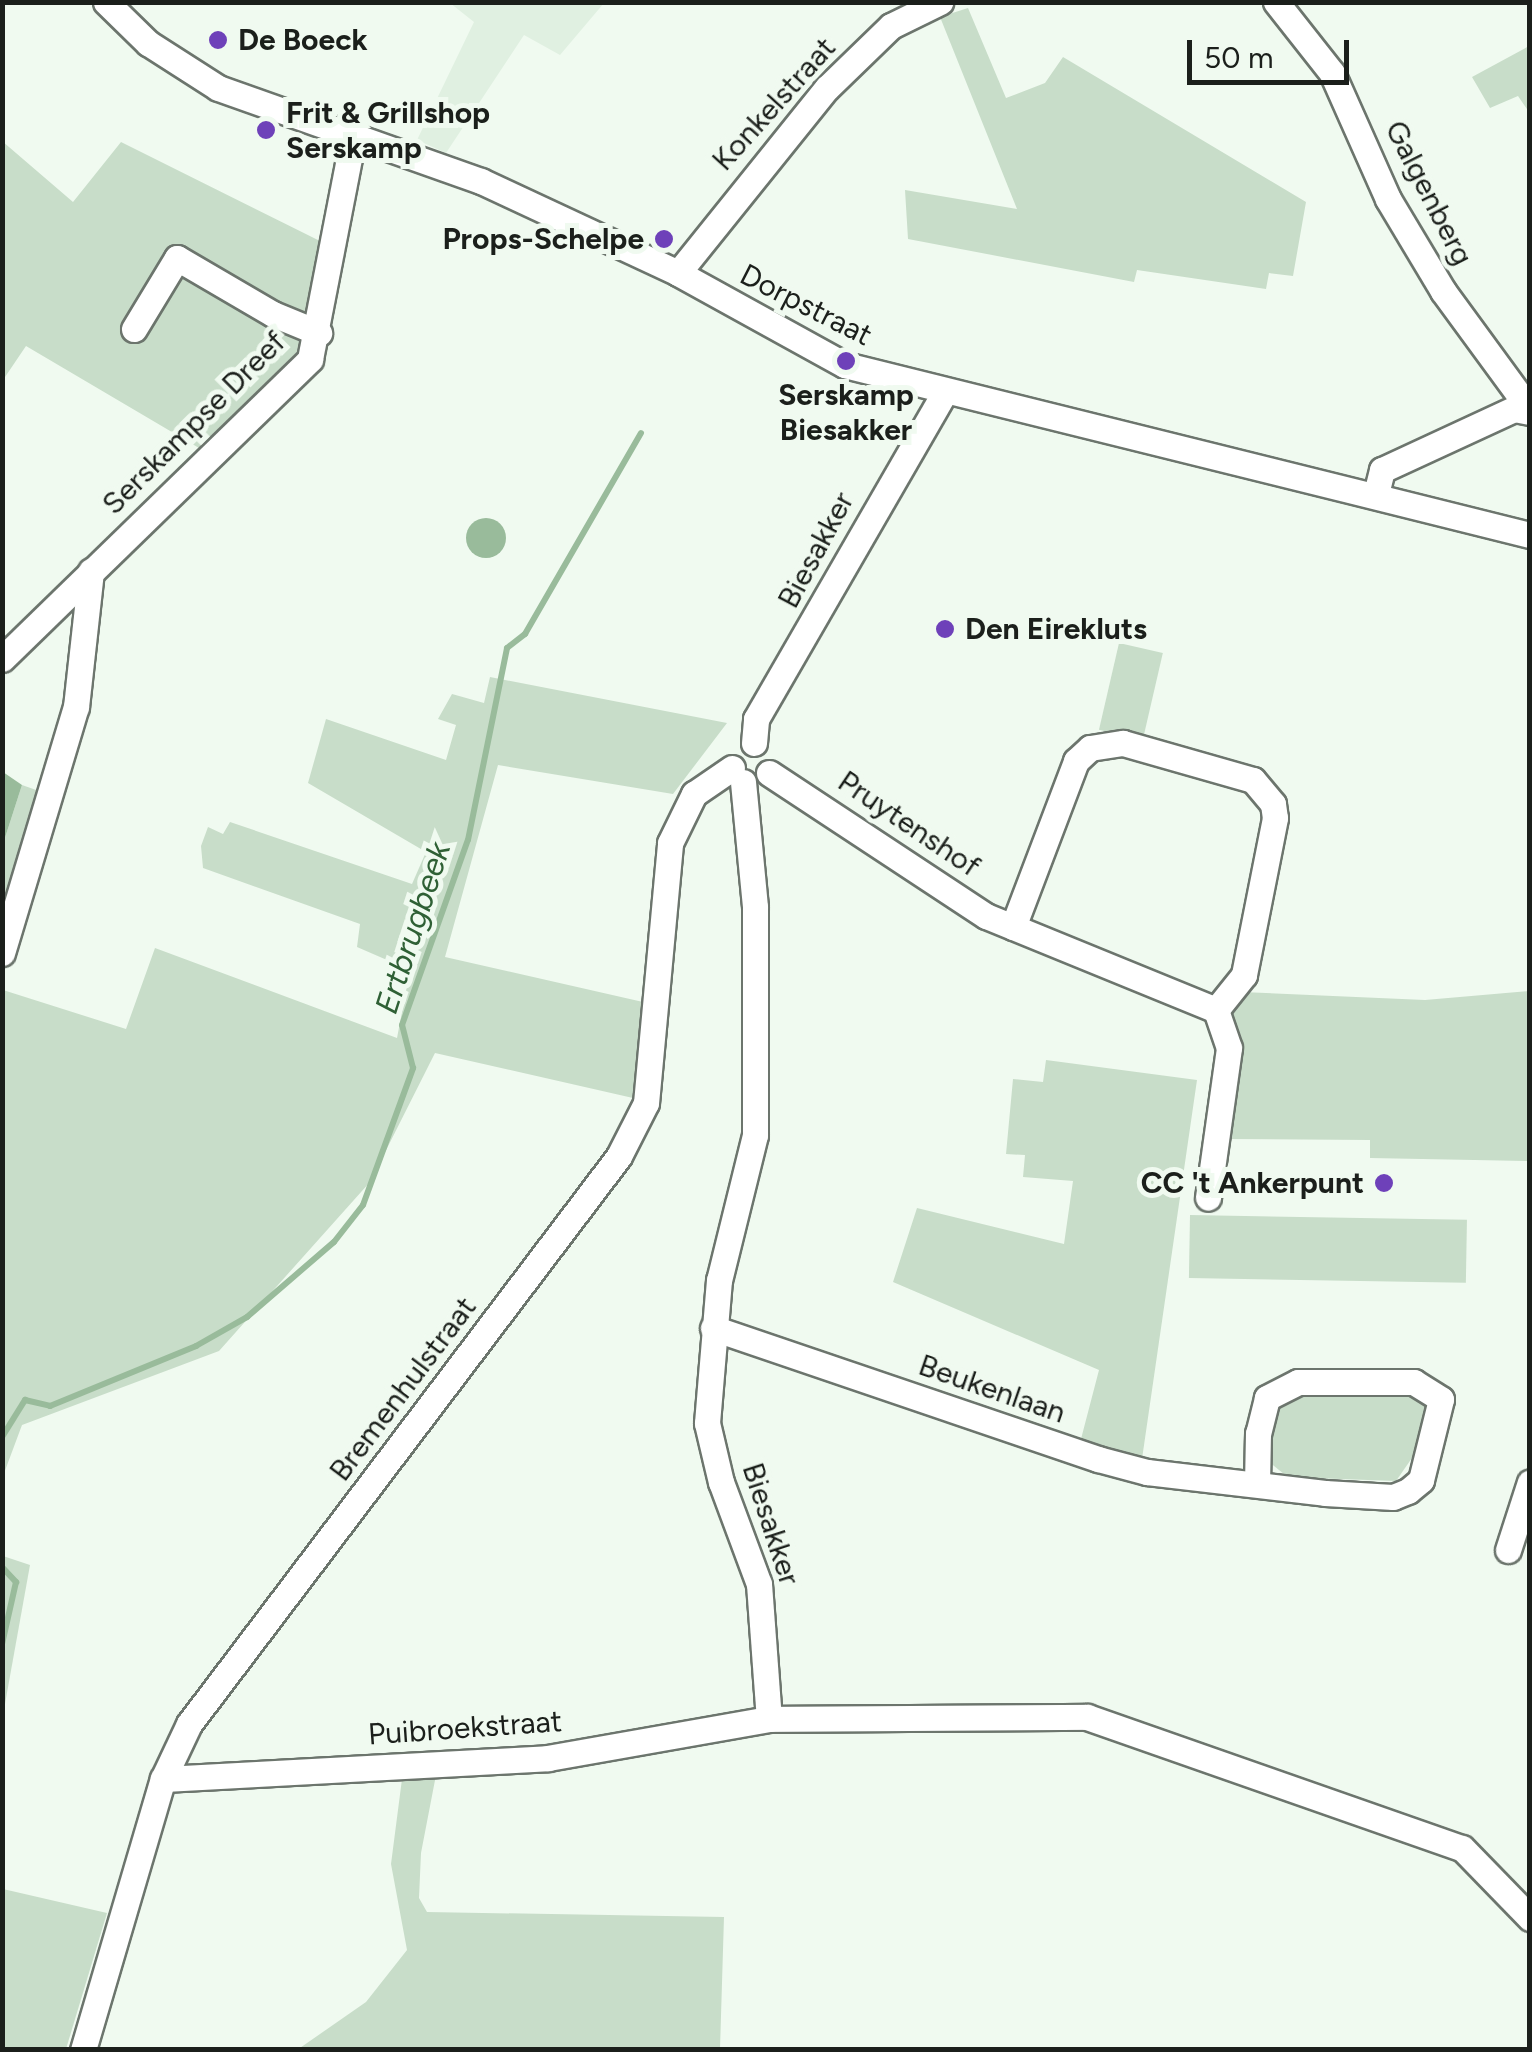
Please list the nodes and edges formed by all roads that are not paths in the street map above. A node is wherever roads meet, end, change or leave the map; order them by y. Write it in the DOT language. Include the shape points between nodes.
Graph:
graph roads {
  1 [pos="106,2"];
  2 [pos="940,2"];
  3 [pos="1276,2"];
  4 [pos="354,133"];
  5 [pos="678,274"];
  6 [pos="134,329"];
  7 [pos="319,332"];
  8 [pos="945,391"];
  9 [pos="1530,411"];
  10 [pos="1376,494"];
  11 [pos="1530,535"];
  12 [pos="91,571"];
  13 [pos="2,659"];
  14 [pos="754,742"];
  15 [pos="769,773"];
  16 [pos="737,775"];
  17 [pos="1012,927"];
  18 [pos="2,953"];
  19 [pos="1216,1010"];
  20 [pos="1208,1198"];
  21 [pos="712,1328"];
  22 [pos="1530,1482"];
  23 [pos="1257,1484"];
  24 [pos="1508,1550"];
  25 [pos="768,1719"];
  26 [pos="164,1779"];
  27 [pos="1530,1918"];
  28 [pos="83,2050"];
  1 -- 4 [label="street, Dorpstraat" via="148,44 204,81"];
  2 -- 5 [label="street, Konkelstraat" via="891,26 827,88 686,255"];
  3 -- 9 [label="street, Galgenberg" via="1332,73 1388,198 1443,291"];
  4 -- 5 [label="street, Dorpstraat" via="481,181"];
  4 -- 7 [label="street, Serskampse Dreef"];
  5 -- 8 [label="street, Dorpstraat" via="811,350"];
  6 -- 7 [label="street" via="176,258 273,314"];
  7 -- 12 [label="street, Serskampse Dreef" via="300,372"];
  8 -- 10 [label="street, Dorpstraat"];
  8 -- 14 [label="street, Biesakker" via="756,719"];
  9 -- 10 [label="street" via="1514,409 1382,470"];
  10 -- 11 [label="street, Dorpstraat"];
  12 -- 13 [label="street, Serskampse Dreef"];
  12 -- 18 [label="street" via="76,707"];
  14 -- 15 [label="street" via="770,753"];
  14 -- 16 [label="street, Biesakker" via="736,750"];
  15 -- 16 [label="street" via="758,784"];
  15 -- 17 [label="street, Pruytenshof" via="866,832 890,856"];
  16 -- 21 [label="street, Biesakker" via="755,892 754,1135"];
  16 -- 26 [label="street, Bremenhulstraat" via="694,794 670,843 661,893 652,1074 646,1103 619,1156 212,1692"];
  17 -- 19 [label="street, Pruytenshof"];
  17 -- 19 [label="street" via="1076,761 1105,741 1253,780 1264,788 1275,818 1244,975"];
  19 -- 20 [label="street" via="1230,1048"];
  21 -- 23 [label="street, Beukenlaan" via="1098,1459"];
  21 -- 25 [label="street, Biesakker" via="708,1423 721,1482 759,1584"];
  22 -- 24 [label="street"];
  23 -- 23 [label="street, Beukenlaan" via="1393,1497 1408,1491 1421,1480 1441,1399 1414,1382 1298,1382 1267,1398"];
  25 -- 26 [label="street, Puibroekstraat" via="548,1758"];
  25 -- 27 [label="street" via="1088,1717 1462,1848"];
  26 -- 28 [label="street, Bremenhulstraat"];
}
